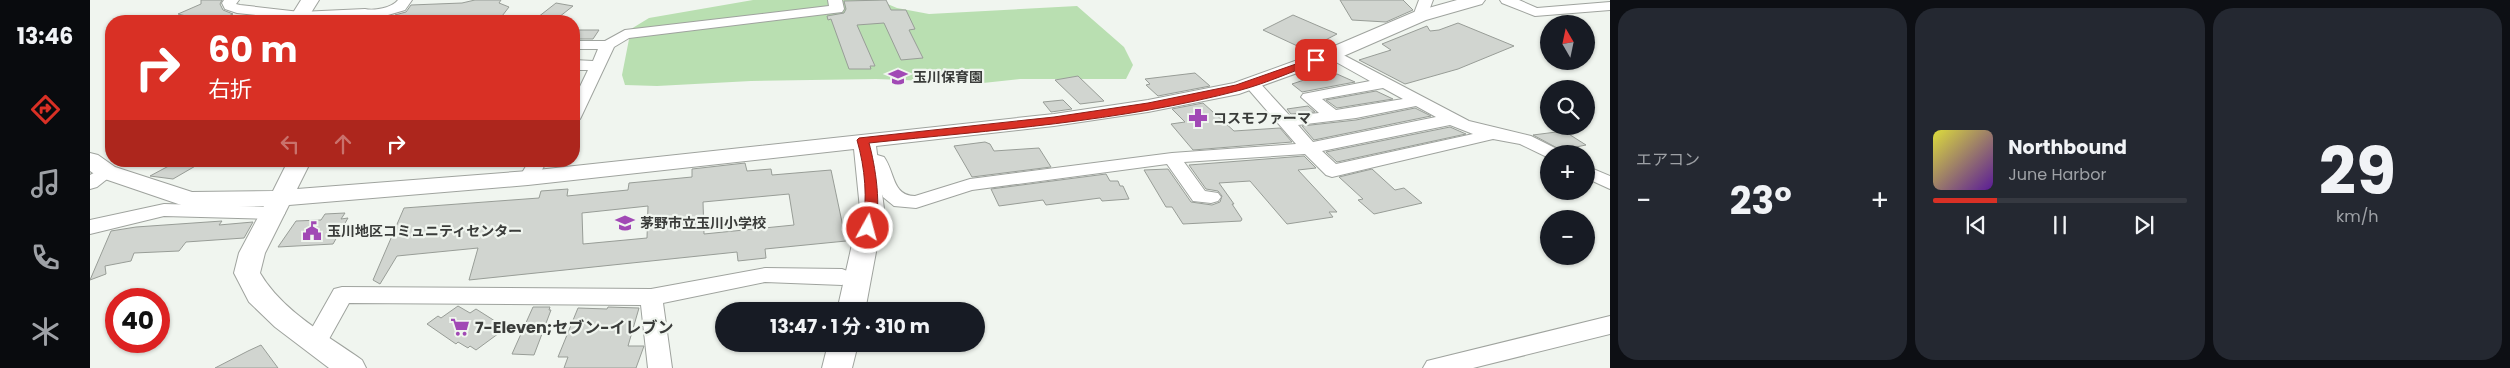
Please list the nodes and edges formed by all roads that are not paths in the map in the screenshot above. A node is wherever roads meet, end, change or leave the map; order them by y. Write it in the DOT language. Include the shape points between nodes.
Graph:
graph roads {
  1 [pos="232,0"];
  2 [pos="310,0"];
  3 [pos="405,0"];
  4 [pos="835,0"];
  5 [pos="1476,0"];
  6 [pos="1507,0"];
  7 [pos="1610,6"];
  8 [pos="1423,8"];
  9 [pos="1596,8"];
  10 [pos="1610,14"];
  11 [pos="275,15"];
  12 [pos="302,15"];
  13 [pos="331,15"];
  14 [pos="372,15"];
  15 [pos="580,44"];
  16 [pos="608,45"];
  17 [pos="1332,54"];
  18 [pos="580,65"];
  19 [pos="599,66"];
  20 [pos="1251,83"];
  21 [pos="1385,83"];
  22 [pos="1419,101"];
  23 [pos="580,102"];
  24 [pos="1356,113"];
  25 [pos="1333,116"];
  26 [pos="1453,119"];
  27 [pos="1286,122"];
  28 [pos="1383,133"];
  29 [pos="1493,134"];
  30 [pos="1309,148"];
  31 [pos="1540,148"];
  32 [pos="865,149"];
  33 [pos="1172,158"];
  34 [pos="297,167"];
  35 [pos="533,170"];
  36 [pos="96,172"];
  37 [pos="1595,176"];
  38 [pos="1610,183"];
  39 [pos="1212,197"];
  40 [pos="278,205"];
  41 [pos="90,226"];
  42 [pos="842,278"];
  43 [pos="651,297"];
  44 [pos="853,302"];
  45 [pos="1610,325"];
  46 [pos="316,342"];
  47 [pos="841,352"];
  48 [pos="350,368"];
  49 [pos="660,368"];
  50 [pos="837,368"];
  51 [pos="1435,368"];
  1 -- 11 [label="street" via="230,6 237,9"];
  2 -- 12 [label="street"];
  3 -- 14 [label="street" via="400,7"];
  4 -- 16 [label="street" via="837,9 626,34"];
  5 -- 8 [label="street"];
  6 -- 9 [label="street" via="1535,12"];
  7 -- 9 [label="street"];
  8 -- 17 [label="street"];
  9 -- 10 [label="street"];
  13 -- 14 [label="street"];
  15 -- 16 [label="street"];
  16 -- 19 [label="street"];
  17 -- 20 [label="street"];
  17 -- 21 [label="street"];
  18 -- 19 [label="street"];
  19 -- 23 [label="street"];
  20 -- 27 [label="street"];
  20 -- 32 [label="street" via="1148,106"];
  21 -- 22 [label="street"];
  21 -- 25 [label="street" via="1309,98"];
  22 -- 24 [label="street"];
  22 -- 26 [label="street"];
  24 -- 25 [label="street"];
  24 -- 28 [label="street"];
  25 -- 27 [label="street"];
  26 -- 28 [label="street"];
  26 -- 29 [label="street"];
  27 -- 30 [label="street"];
  28 -- 30 [label="street"];
  29 -- 30 [label="street" via="1332,171"];
  29 -- 31 [label="street" via="1525,140"];
  30 -- 33 [label="street"];
  32 -- 33 [label="street" via="878,161 890,193 901,202 916,202 970,185"];
  32 -- 35 [label="street"];
  32 -- 44 [label="street" via="872,210"];
  33 -- 39 [label="street" via="1200,197"];
  34 -- 40 [label="street"];
  35 -- 40 [label="street"];
  36 -- 40 [label="street" via="190,200"];
  37 -- 38 [label="street"];
  40 -- 41 [label="street" via="164,210"];
  40 -- 46 [label="street" via="252,254 247,273 259,295"];
  42 -- 43 [label="street" via="765,275"];
  43 -- 46 [label="street" via="342,295"];
  43 -- 49 [label="street"];
  45 -- 51 [label="street"];
  46 -- 48 [label="street"];
  47 -- 50 [label="street"];
}
